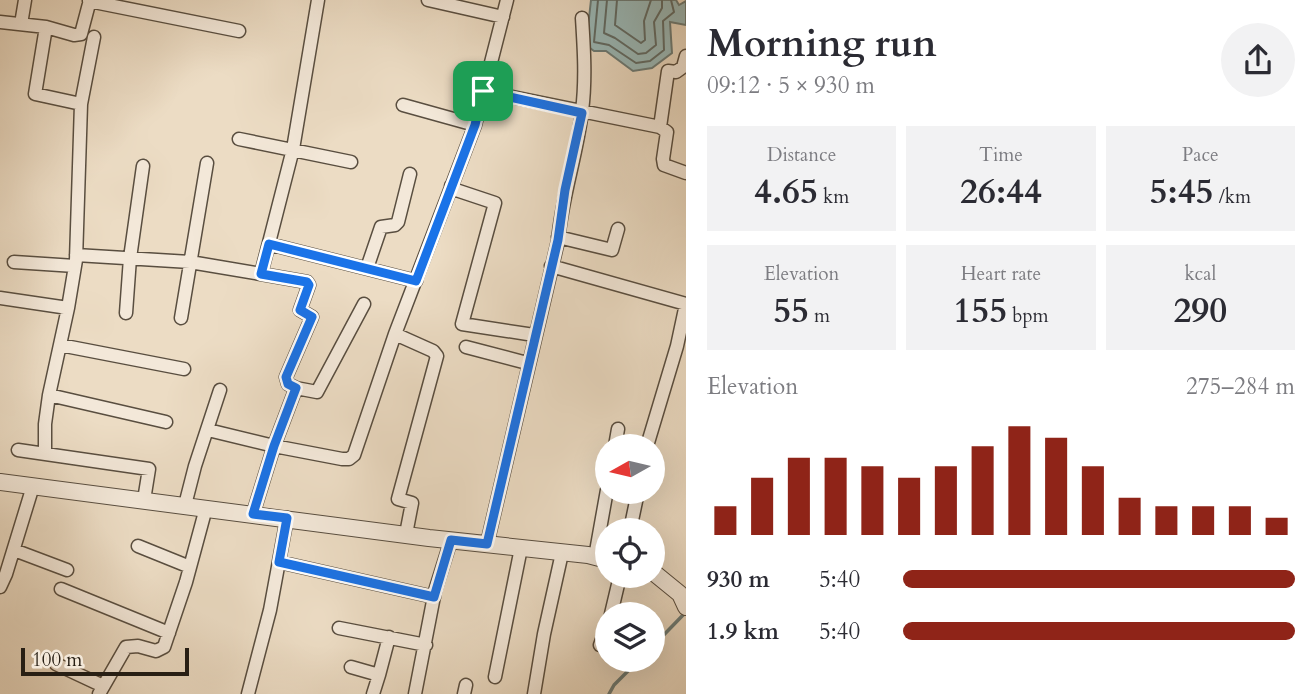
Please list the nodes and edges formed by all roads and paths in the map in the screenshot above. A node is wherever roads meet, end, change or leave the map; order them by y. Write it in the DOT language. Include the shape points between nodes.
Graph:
graph roads {
  1 [pos="25,0"];
  2 [pos="318,0"];
  3 [pos="428,0"];
  4 [pos="507,0"];
  5 [pos="90,1"];
  6 [pos="503,17"];
  7 [pos="582,18"];
  8 [pos="0,22"];
  9 [pos="21,24"];
  10 [pos="46,27"];
  11 [pos="239,31"];
  12 [pos="94,37"];
  13 [pos="686,55"];
  14 [pos="483,91"];
  15 [pos="81,104"];
  16 [pos="403,105"];
  17 [pos="582,113"];
  18 [pos="475,125"];
  19 [pos="660,127"];
  20 [pos="239,139"];
  21 [pos="293,149"];
  22 [pos="351,162"];
  23 [pos="206,163"];
  24 [pos="143,166"];
  25 [pos="686,173"];
  26 [pos="411,174"];
  27 [pos="451,186"];
  28 [pos="618,229"];
  29 [pos="558,237"];
  30 [pos="269,244"];
  31 [pos="130,258"];
  32 [pos="75,260"];
  33 [pos="14,262"];
  34 [pos="190,262"];
  35 [pos="551,266"];
  36 [pos="367,268"];
  37 [pos="261,274"];
  38 [pos="416,281"];
  39 [pos="0,298"];
  40 [pos="364,304"];
  41 [pos="686,304"];
  42 [pos="68,308"];
  43 [pos="126,313"];
  44 [pos="181,318"];
  45 [pos="395,334"];
  46 [pos="534,335"];
  47 [pos="60,345"];
  48 [pos="466,347"];
  49 [pos="681,347"];
  50 [pos="527,363"];
  51 [pos="184,369"];
  52 [pos="296,388"];
  53 [pos="220,390"];
  54 [pos="49,395"];
  55 [pos="166,422"];
  56 [pos="618,429"];
  57 [pos="208,430"];
  58 [pos="617,434"];
  59 [pos="651,434"];
  60 [pos="274,446"];
  61 [pos="18,450"];
  62 [pos="45,452"];
  63 [pos="0,482"];
  64 [pos="33,486"];
  65 [pos="144,500"];
  66 [pos="185,505"];
  67 [pos="205,508"];
  68 [pos="253,514"];
  69 [pos="287,518"];
  70 [pos="406,534"];
  71 [pos="451,540"];
  72 [pos="487,544"];
  73 [pos="138,546"];
  74 [pos="521,548"];
  75 [pos="14,550"];
  76 [pos="562,553"];
  77 [pos="595,558"];
  78 [pos="279,562"];
  79 [pos="190,567"];
  80 [pos="67,570"];
  81 [pos="665,582"];
  82 [pos="0,587"];
  83 [pos="61,589"];
  84 [pos="434,597"];
  85 [pos="684,598"];
  86 [pos="339,628"];
  87 [pos="169,633"];
  88 [pos="388,637"];
  89 [pos="426,645"];
  90 [pos="56,664"];
  91 [pos="351,667"];
  92 [pos="379,675"];
  93 [pos="495,677"];
  94 [pos="101,690"];
  95 [pos="248,694"];
  96 [pos="373,694"];
  97 [pos="415,694"];
  98 [pos="534,694"];
  1 -- 9 [label="street"];
  2 -- 21 [label="street"];
  3 -- 6 [label="street"];
  4 -- 6 [label="street"];
  5 -- 10 [label="street" via="81,34"];
  5 -- 11 [label="street"];
  6 -- 14 [label="street"];
  7 -- 17 [label="street"];
  8 -- 9 [label="street"];
  9 -- 10 [label="street"];
  10 -- 15 [label="street" via="35,94"];
  12 -- 15 [label="street"];
  13 -- 19 [label="street" via="683,67 667,71"];
  14 -- 17 [label="street"];
  14 -- 18 [label="street"];
  15 -- 32 [label="street"];
  16 -- 18 [label="street"];
  17 -- 19 [label="street"];
  17 -- 29 [label="street"];
  18 -- 27 [label="street"];
  19 -- 25 [label="street" via="667,132 664,165"];
  20 -- 21 [label="street"];
  21 -- 22 [label="street"];
  21 -- 30 [label="street"];
  23 -- 34 [label="street"];
  24 -- 31 [label="street"];
  26 -- 36 [label="street" via="398,222 381,227"];
  27 -- 38 [label="street"];
  27 -- 46 [label="street" via="495,203 462,324"];
  28 -- 29 [label="street" via="612,250"];
  29 -- 35 [label="street"];
  30 -- 36 [label="street"];
  30 -- 37 [label="street"];
  31 -- 32 [label="street"];
  31 -- 34 [label="street"];
  31 -- 43 [label="street"];
  32 -- 33 [label="street"];
  32 -- 42 [label="street"];
  34 -- 37 [label="street"];
  34 -- 44 [label="street"];
  35 -- 41 [label="street"];
  35 -- 46 [label="street"];
  36 -- 38 [label="street"];
  37 -- 52 [label="street" via="309,283 300,310 312,319 286,377"];
  38 -- 45 [label="street"];
  39 -- 42 [label="street"];
  40 -- 52 [label="street" via="317,392"];
  41 -- 49 [label="street"];
  42 -- 47 [label="street"];
  45 -- 60 [label="street" via="355,455 342,459"];
  45 -- 70 [label="street" via="437,356 398,499 412,503"];
  46 -- 50 [label="street"];
  47 -- 51 [label="street"];
  47 -- 54 [label="street"];
  48 -- 50 [label="street"];
  49 -- 59 [label="street"];
  50 -- 72 [label="street"];
  52 -- 60 [label="street"];
  53 -- 57 [label="street"];
  54 -- 55 [label="street"];
  54 -- 62 [label="street"];
  56 -- 58 [label="street"];
  57 -- 60 [label="street"];
  57 -- 66 [label="street"];
  60 -- 68 [label="street"];
  61 -- 62 [label="street"];
  62 -- 65 [label="street" via="149,468"];
  63 -- 64 [label="street"];
  64 -- 65 [label="street"];
  64 -- 75 [label="street"];
  65 -- 66 [label="street"];
  66 -- 67 [label="street"];
  67 -- 68 [label="street"];
  67 -- 79 [label="street"];
  68 -- 69 [label="street"];
  69 -- 70 [label="street"];
  69 -- 78 [label="street"];
  70 -- 71 [label="street"];
  71 -- 72 [label="street"];
  71 -- 84 [label="street"];
  72 -- 74 [label="street"];
  73 -- 79 [label="street"];
  74 -- 76 [label="street"];
  74 -- 93 [label="street"];
  75 -- 80 [label="street"];
  75 -- 82 [label="street"];
  76 -- 77 [label="street"];
  76 -- 98 [label="street"];
  78 -- 84 [label="street"];
  78 -- 95 [label="street"];
  79 -- 87 [label="street"];
  81 -- 85 [label="street"];
  83 -- 87 [label="street"];
  84 -- 89 [label="street"];
  86 -- 88 [label="street"];
  87 -- 94 [label="street" via="160,650 127,648"];
  88 -- 89 [label="street"];
  88 -- 92 [label="street"];
  89 -- 97 [label="street"];
  90 -- 94 [label="street"];
  91 -- 92 [label="street"];
  92 -- 96 [label="street"];
}
